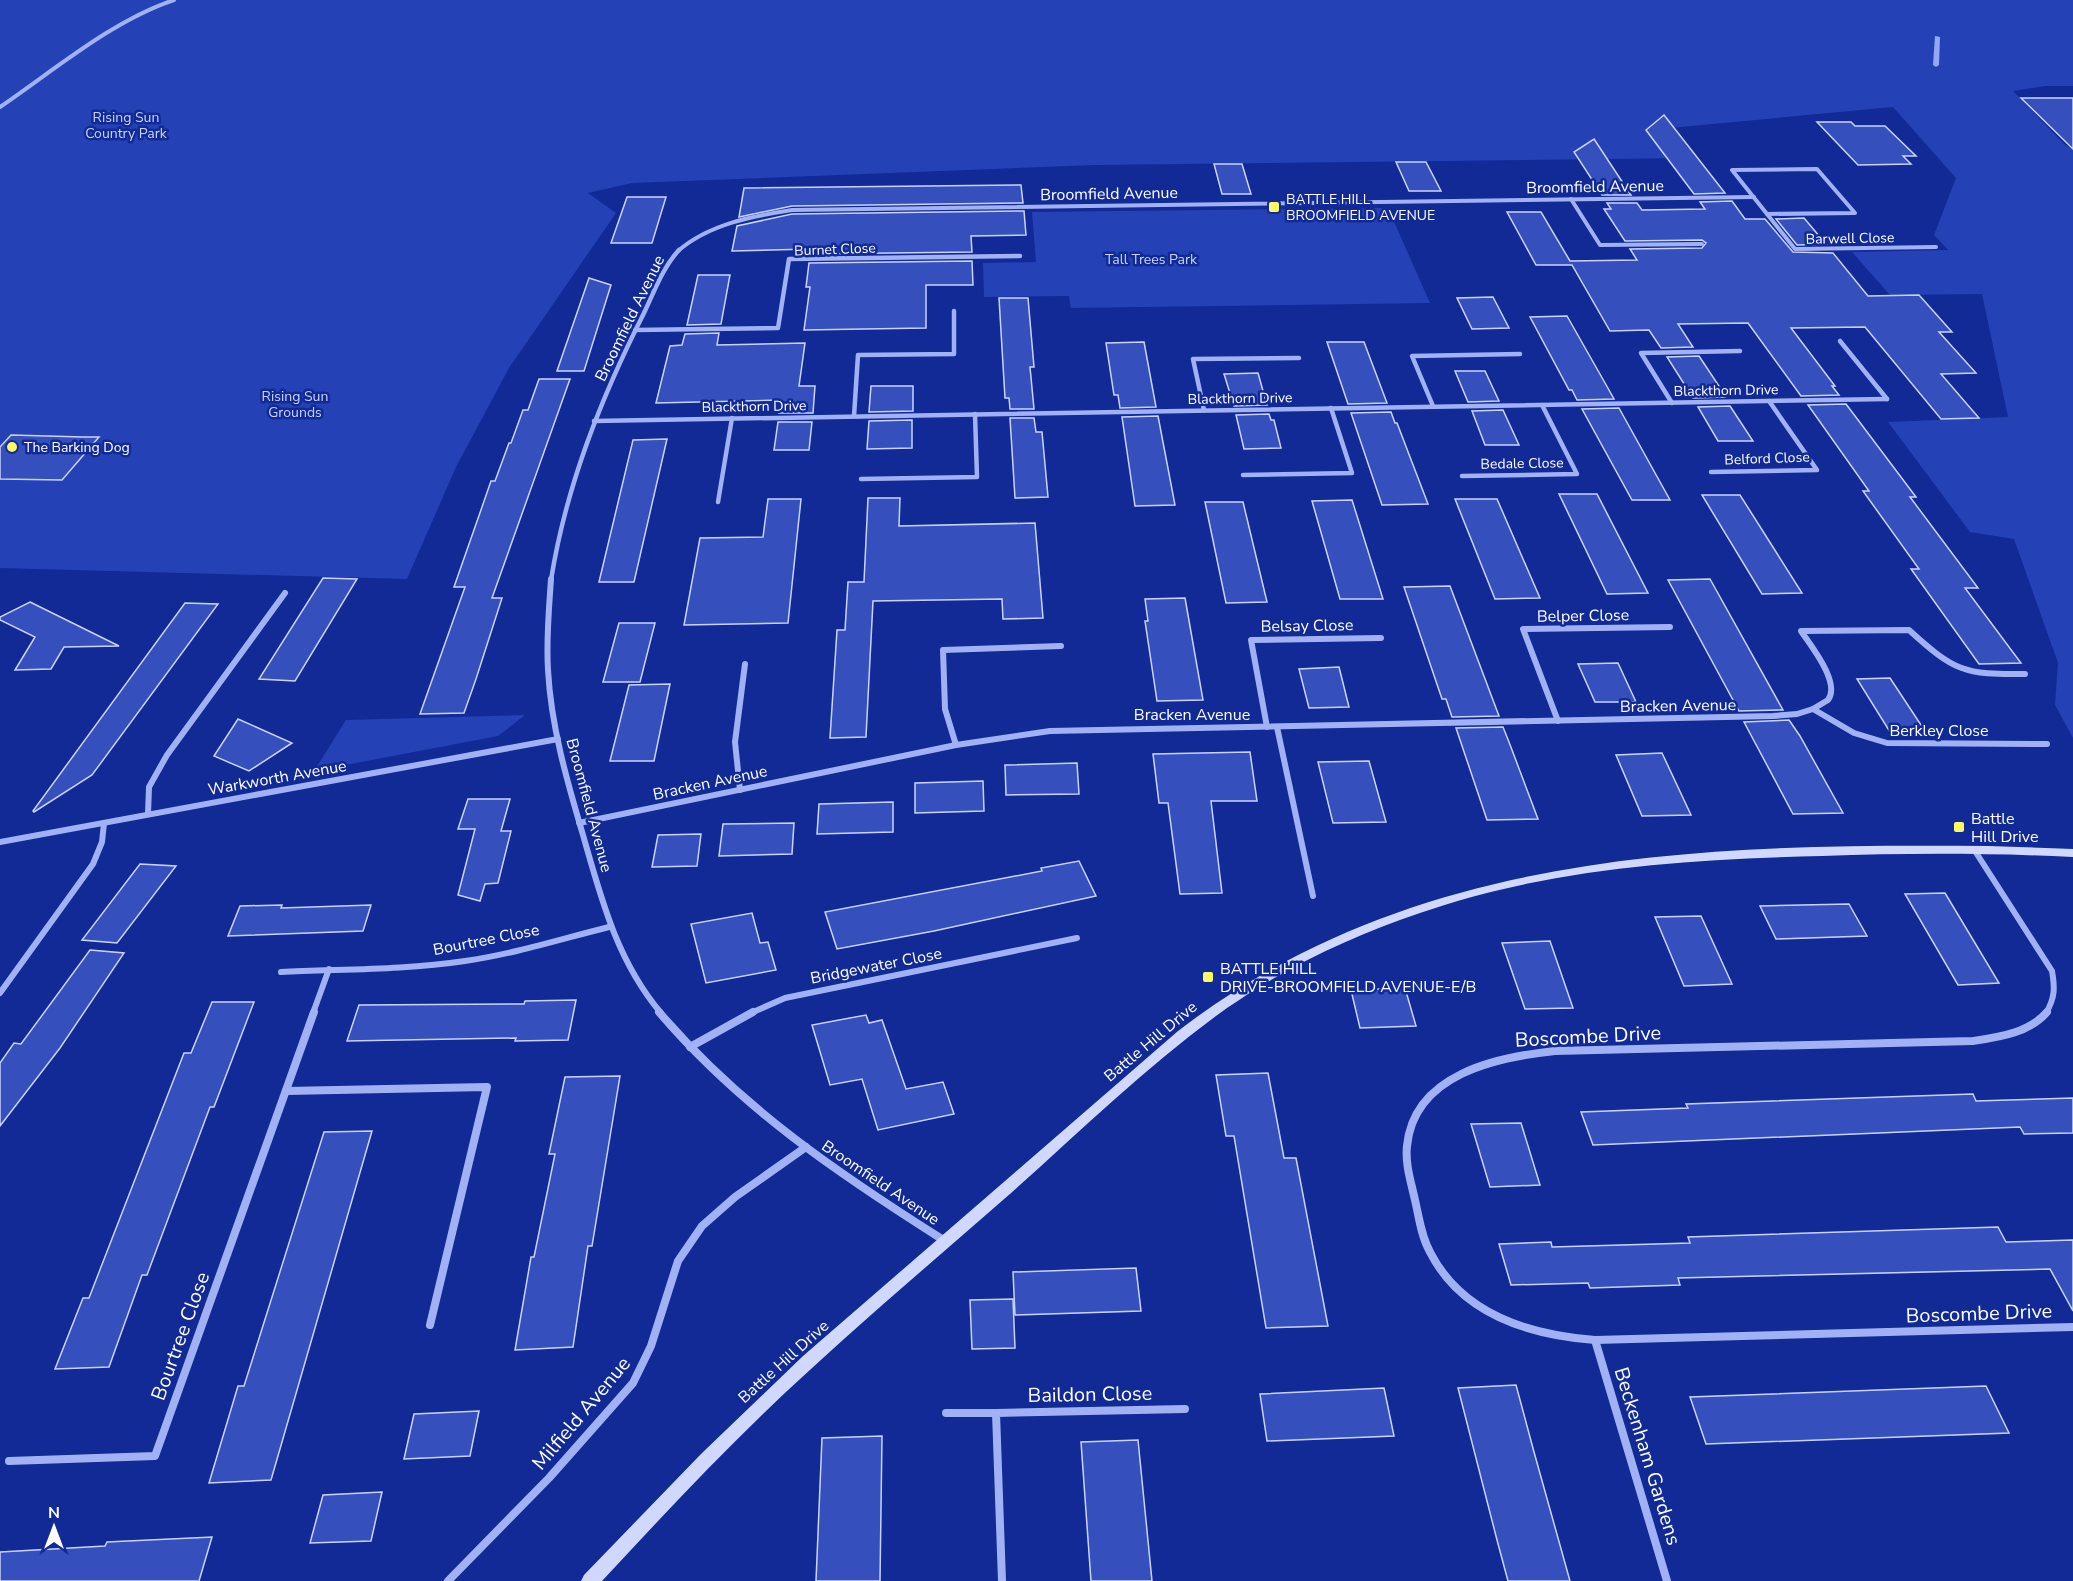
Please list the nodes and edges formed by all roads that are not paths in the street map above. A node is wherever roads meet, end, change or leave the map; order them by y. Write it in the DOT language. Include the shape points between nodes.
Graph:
graph roads {
  1 [pos="174,0"];
  2 [pos="0,107"];
  3 [pos="1754,197"];
  4 [pos="1571,199"];
  5 [pos="1767,214"];
  6 [pos="1702,244"];
  7 [pos="1936,247"];
  8 [pos="1020,256"];
  9 [pos="954,311"];
  10 [pos="635,330"];
  11 [pos="1840,341"];
  12 [pos="1740,351"];
  13 [pos="1520,354"];
  14 [pos="1299,358"];
  15 [pos="1769,401"];
  16 [pos="1672,403"];
  17 [pos="1542,405"];
  18 [pos="1432,406"];
  19 [pos="1331,408"];
  20 [pos="1204,410"];
  21 [pos="975,414"];
  22 [pos="854,416"];
  23 [pos="732,418"];
  24 [pos="594,421"];
  25 [pos="1711,472"];
  26 [pos="1243,475"];
  27 [pos="1462,476"];
  28 [pos="861,479"];
  29 [pos="718,502"];
  30 [pos="285,593"];
  31 [pos="1670,627"];
  32 [pos="1381,638"];
  33 [pos="1061,646"];
  34 [pos="745,664"];
  35 [pos="2025,674"];
  36 [pos="1814,709"];
  37 [pos="1558,721"];
  38 [pos="1277,727"];
  39 [pos="1268,728"];
  40 [pos="558,739"];
  41 [pos="2047,744"];
  42 [pos="956,745"];
  43 [pos="740,790"];
  44 [pos="148,814"];
  45 [pos="104,823"];
  46 [pos="579,823"];
  47 [pos="0,842"];
  48 [pos="1975,850"];
  49 [pos="2073,853"];
  50 [pos="1313,896"];
  51 [pos="609,927"];
  52 [pos="1077,938"];
  53 [pos="329,969"];
  54 [pos="281,972"];
  55 [pos="0,993"];
  56 [pos="690,1047"];
  57 [pos="286,1091"];
  58 [pos="806,1147"];
  59 [pos="946,1241"];
  60 [pos="430,1325"];
  61 [pos="2073,1327"];
  62 [pos="1595,1340"];
  63 [pos="1185,1409"];
  64 [pos="946,1413"];
  65 [pos="996,1413"];
  66 [pos="9,1461"];
  67 [pos="448,1581"];
  68 [pos="590,1581"];
  69 [pos="1002,1581"];
  70 [pos="1667,1581"];
  1 -- 2 [label="street" via="126,21"];
  3 -- 4 [label="street, Broomfield Avenue"];
  3 -- 5 [label="street, Barwell Close"];
  3 -- 5 [label="street, Barwell Close" via="1732,170 1817,169 1855,213"];
  4 -- 6 [label="street" via="1600,245"];
  4 -- 10 [label="street, Broomfield Avenue" via="792,210 755,215 708,231 677,251"];
  5 -- 7 [label="street, Barwell Close" via="1795,249"];
  8 -- 10 [label="street, Burnet Close" via="789,259 778,328"];
  9 -- 22 [label="street" via="954,354 858,355"];
  10 -- 24 [label="street, Broomfield Avenue"];
  11 -- 15 [label="street, Blackthorn Drive" via="1887,399"];
  12 -- 16 [label="street" via="1641,353"];
  13 -- 18 [label="street" via="1412,356"];
  14 -- 20 [label="street" via="1193,359"];
  15 -- 16 [label="street, Blackthorn Drive"];
  15 -- 25 [label="street, Belford Close" via="1817,470"];
  16 -- 17 [label="street, Blackthorn Drive"];
  17 -- 18 [label="street, Blackthorn Drive"];
  17 -- 27 [label="street, Bedale Close" via="1577,474"];
  18 -- 19 [label="street, Blackthorn Drive"];
  19 -- 20 [label="street, Blackthorn Drive"];
  19 -- 26 [label="street" via="1352,473"];
  20 -- 21 [label="street, Blackthorn Drive"];
  21 -- 22 [label="street, Blackthorn Drive"];
  21 -- 28 [label="street" via="977,477"];
  22 -- 23 [label="street, Blackthorn Drive"];
  23 -- 24 [label="street, Blackthorn Drive"];
  23 -- 29 [label="street"];
  24 -- 40 [label="street, Broomfield Avenue" via="574,480 548,608 548,669"];
  30 -- 44 [label="street" via="167,754 149,787"];
  31 -- 37 [label="street, Belper Close" via="1523,629"];
  32 -- 39 [label="street, Belsay Close" via="1251,640"];
  33 -- 42 [label="street" via="943,650 942,705"];
  34 -- 43 [label="street" via="733,745"];
  35 -- 36 [label="street" via="1964,670 1941,657 1909,630 1801,631 1833,683 1826,703"];
  36 -- 37 [label="street, Bracken Avenue" via="1773,716"];
  36 -- 41 [label="street, Berkley Close" via="1848,732 1878,743"];
  37 -- 38 [label="street, Bracken Avenue"];
  38 -- 39 [label="street, Bracken Avenue"];
  38 -- 50 [label="street"];
  39 -- 42 [label="street, Bracken Avenue" via="1050,731"];
  40 -- 44 [label="street, Warkworth Avenue"];
  40 -- 46 [label="street, Broomfield Avenue"];
  42 -- 43 [label="street, Bracken Avenue"];
  43 -- 46 [label="street, Bracken Avenue"];
  44 -- 45 [label="street, Warkworth Avenue"];
  45 -- 47 [label="street, Warkworth Avenue"];
  45 -- 55 [label="street" via="93,864"];
  46 -- 51 [label="street, Broomfield Avenue"];
  48 -- 49 [label="street, Battle Hill Drive"];
  48 -- 59 [label="street, Battle Hill Drive" via="1729,855 1603,866 1488,889 1390,919 1304,958 1209,1014"];
  48 -- 62 [label="street, Boscombe Drive" via="2052,971 2055,990 2049,1006 2039,1021 2022,1031 1973,1041 1522,1053 1473,1066 1424,1103 1407,1138 1407,1157 1422,1232 1443,1273 1462,1294 1507,1324 1564,1339"];
  51 -- 53 [label="street, Bourtree Close" via="466,961"];
  51 -- 56 [label="street, Broomfield Avenue" via="651,1002"];
  52 -- 56 [label="street, Bridgewater Close" via="785,998"];
  53 -- 54 [label="street, Bourtree Close"];
  53 -- 57 [label="street, Bourtree Close"];
  56 -- 58 [label="street, Broomfield Avenue" via="734,1091"];
  57 -- 60 [label="street" via="487,1087"];
  57 -- 66 [label="street, Bourtree Close" via="155,1456"];
  58 -- 59 [label="street, Broomfield Avenue"];
  58 -- 67 [label="street, Milfield Avenue" via="738,1195 694,1237 679,1260 639,1374 514,1517"];
  59 -- 68 [label="street, Battle Hill Drive" via="781,1385"];
  61 -- 62 [label="street, Boscombe Drive"];
  62 -- 70 [label="street, Beckenham Gardens"];
  63 -- 65 [label="street, Baildon Close"];
  64 -- 65 [label="street, Baildon Close"];
  65 -- 69 [label="street"];
}
